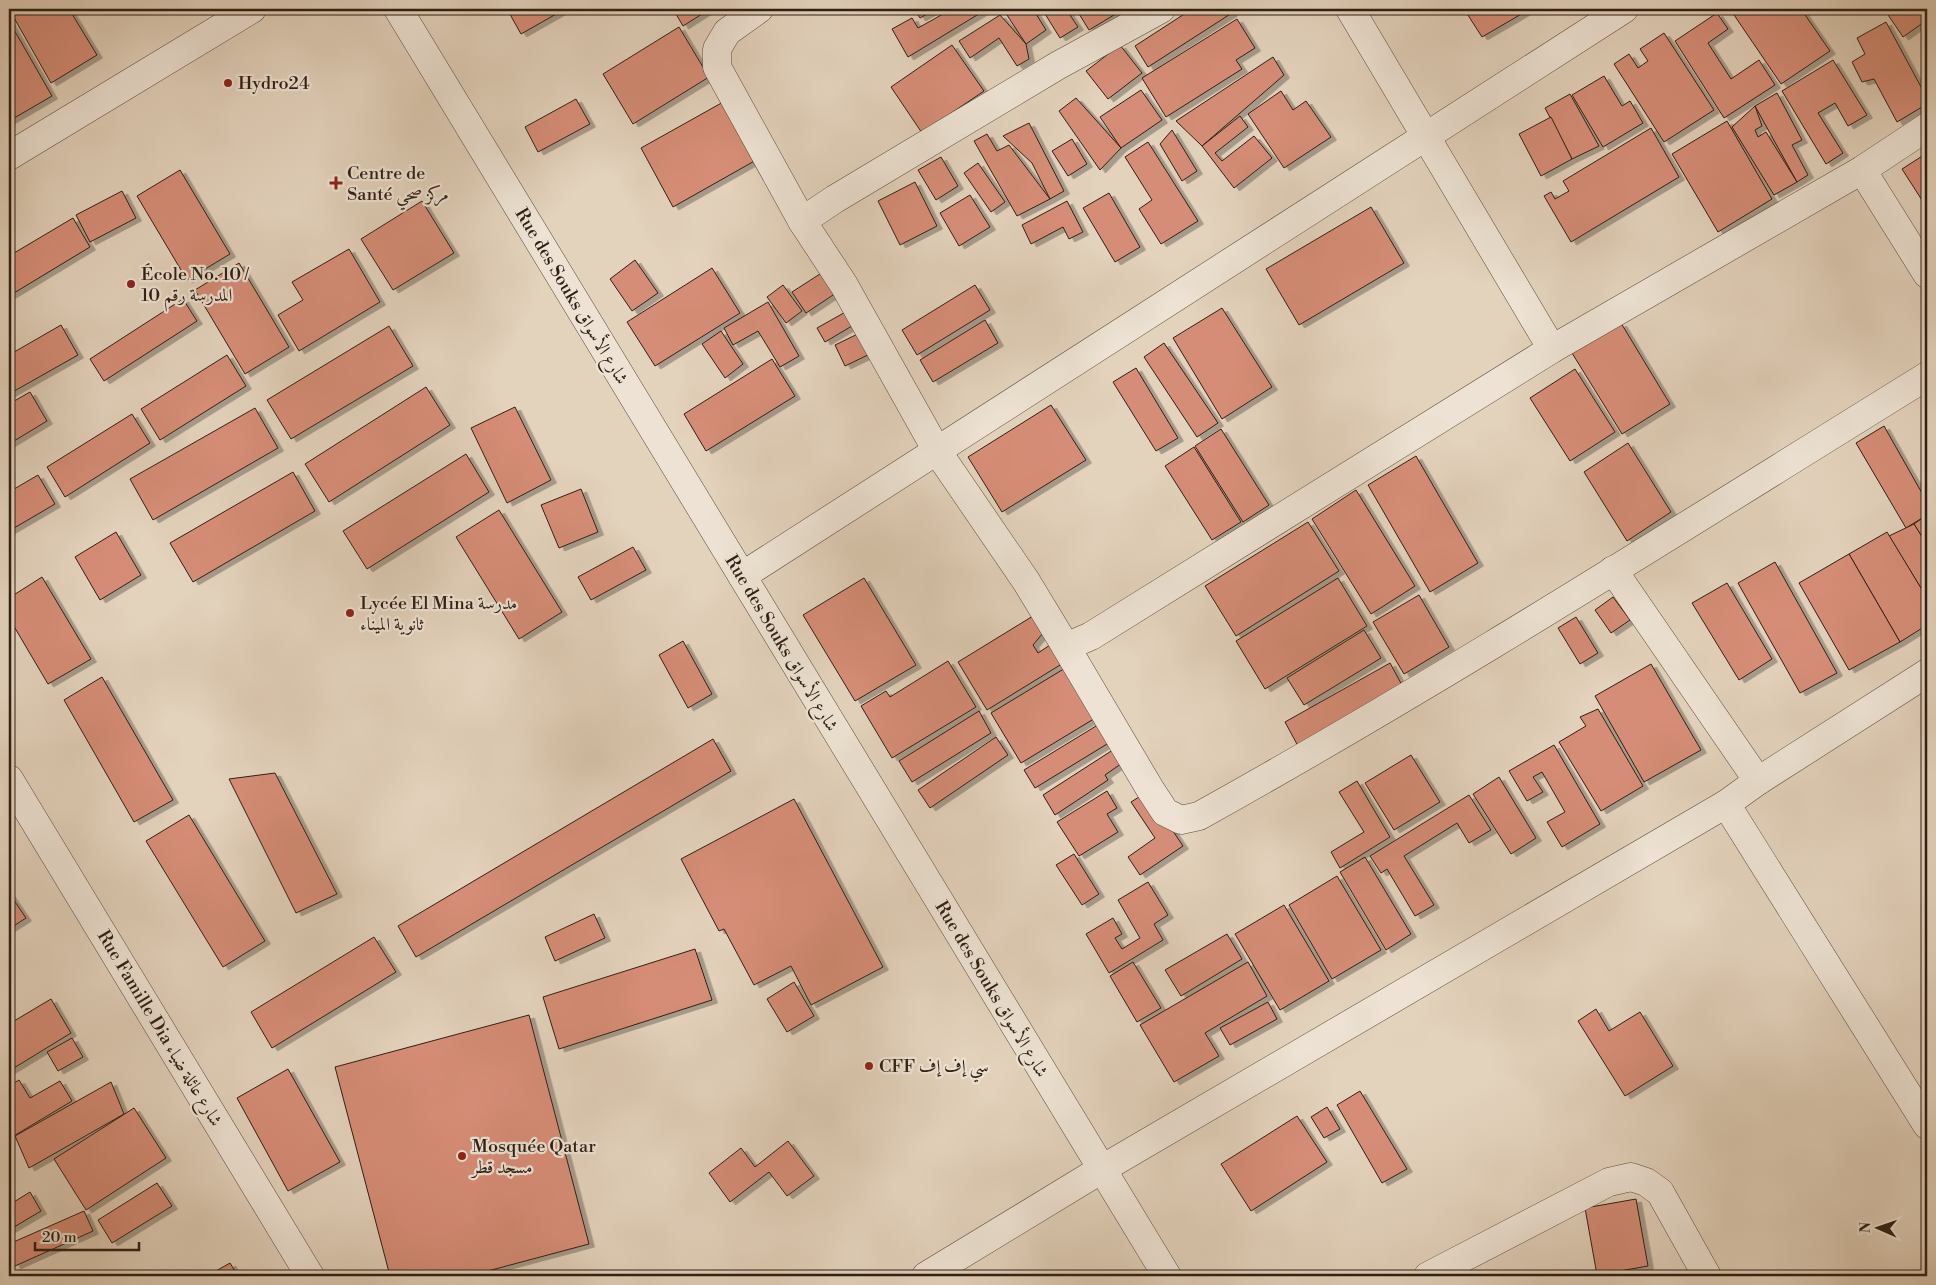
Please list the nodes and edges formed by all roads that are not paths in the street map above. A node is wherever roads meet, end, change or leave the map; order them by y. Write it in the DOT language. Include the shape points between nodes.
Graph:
graph roads {
  1 [pos="252,9"];
  2 [pos="398,9"];
  3 [pos="759,9"];
  4 [pos="1161,9"];
  5 [pos="1350,9"];
  6 [pos="1624,9"];
  7 [pos="1927,127"];
  8 [pos="1426,136"];
  9 [pos="9,156"];
  10 [pos="1862,170"];
  11 [pos="802,221"];
  12 [pos="1927,274"];
  13 [pos="1552,349"];
  14 [pos="1927,376"];
  15 [pos="937,451"];
  16 [pos="1613,570"];
  17 [pos="742,576"];
  18 [pos="1066,647"];
  19 [pos="1927,673"];
  20 [pos="9,779"];
  21 [pos="1758,781"];
  22 [pos="1726,804"];
  23 [pos="1927,1125"];
  24 [pos="1102,1169"];
  25 [pos="1456,1270"];
  26 [pos="310,1276"];
  27 [pos="926,1276"];
  28 [pos="1167,1276"];
  29 [pos="1428,1276"];
  30 [pos="1707,1276"];
  1 -- 9 [label="street"];
  2 -- 17 [label="street, Rue des Souks شارع الأسواق"];
  3 -- 11 [label="street" via="727,32 717,49 717,67"];
  4 -- 11 [label="street" via="1057,66"];
  5 -- 8 [label="street"];
  6 -- 8 [label="street"];
  7 -- 10 [label="street"];
  8 -- 13 [label="street"];
  8 -- 15 [label="street"];
  10 -- 12 [label="street"];
  10 -- 13 [label="street"];
  11 -- 15 [label="street" via="844,285"];
  13 -- 18 [label="street" via="1091,636"];
  14 -- 16 [label="street"];
  15 -- 17 [label="street"];
  15 -- 18 [label="street"];
  16 -- 18 [label="street" via="1314,752 1199,816 1181,820 1165,812"];
  16 -- 21 [label="street"];
  17 -- 24 [label="street, Rue des Souks شارع الأسواق"];
  19 -- 21 [label="street"];
  20 -- 26 [label="street, Rue Famille Dia شارع عائلة ضياء"];
  21 -- 22 [label="street"];
  22 -- 23 [label="street"];
  22 -- 24 [label="street"];
  24 -- 27 [label="street"];
  24 -- 28 [label="street, Rue des Souks شارع الأسواق"];
  25 -- 29 [label="street"];
  25 -- 30 [label="street" via="1609,1182 1631,1177 1660,1192"];
}
